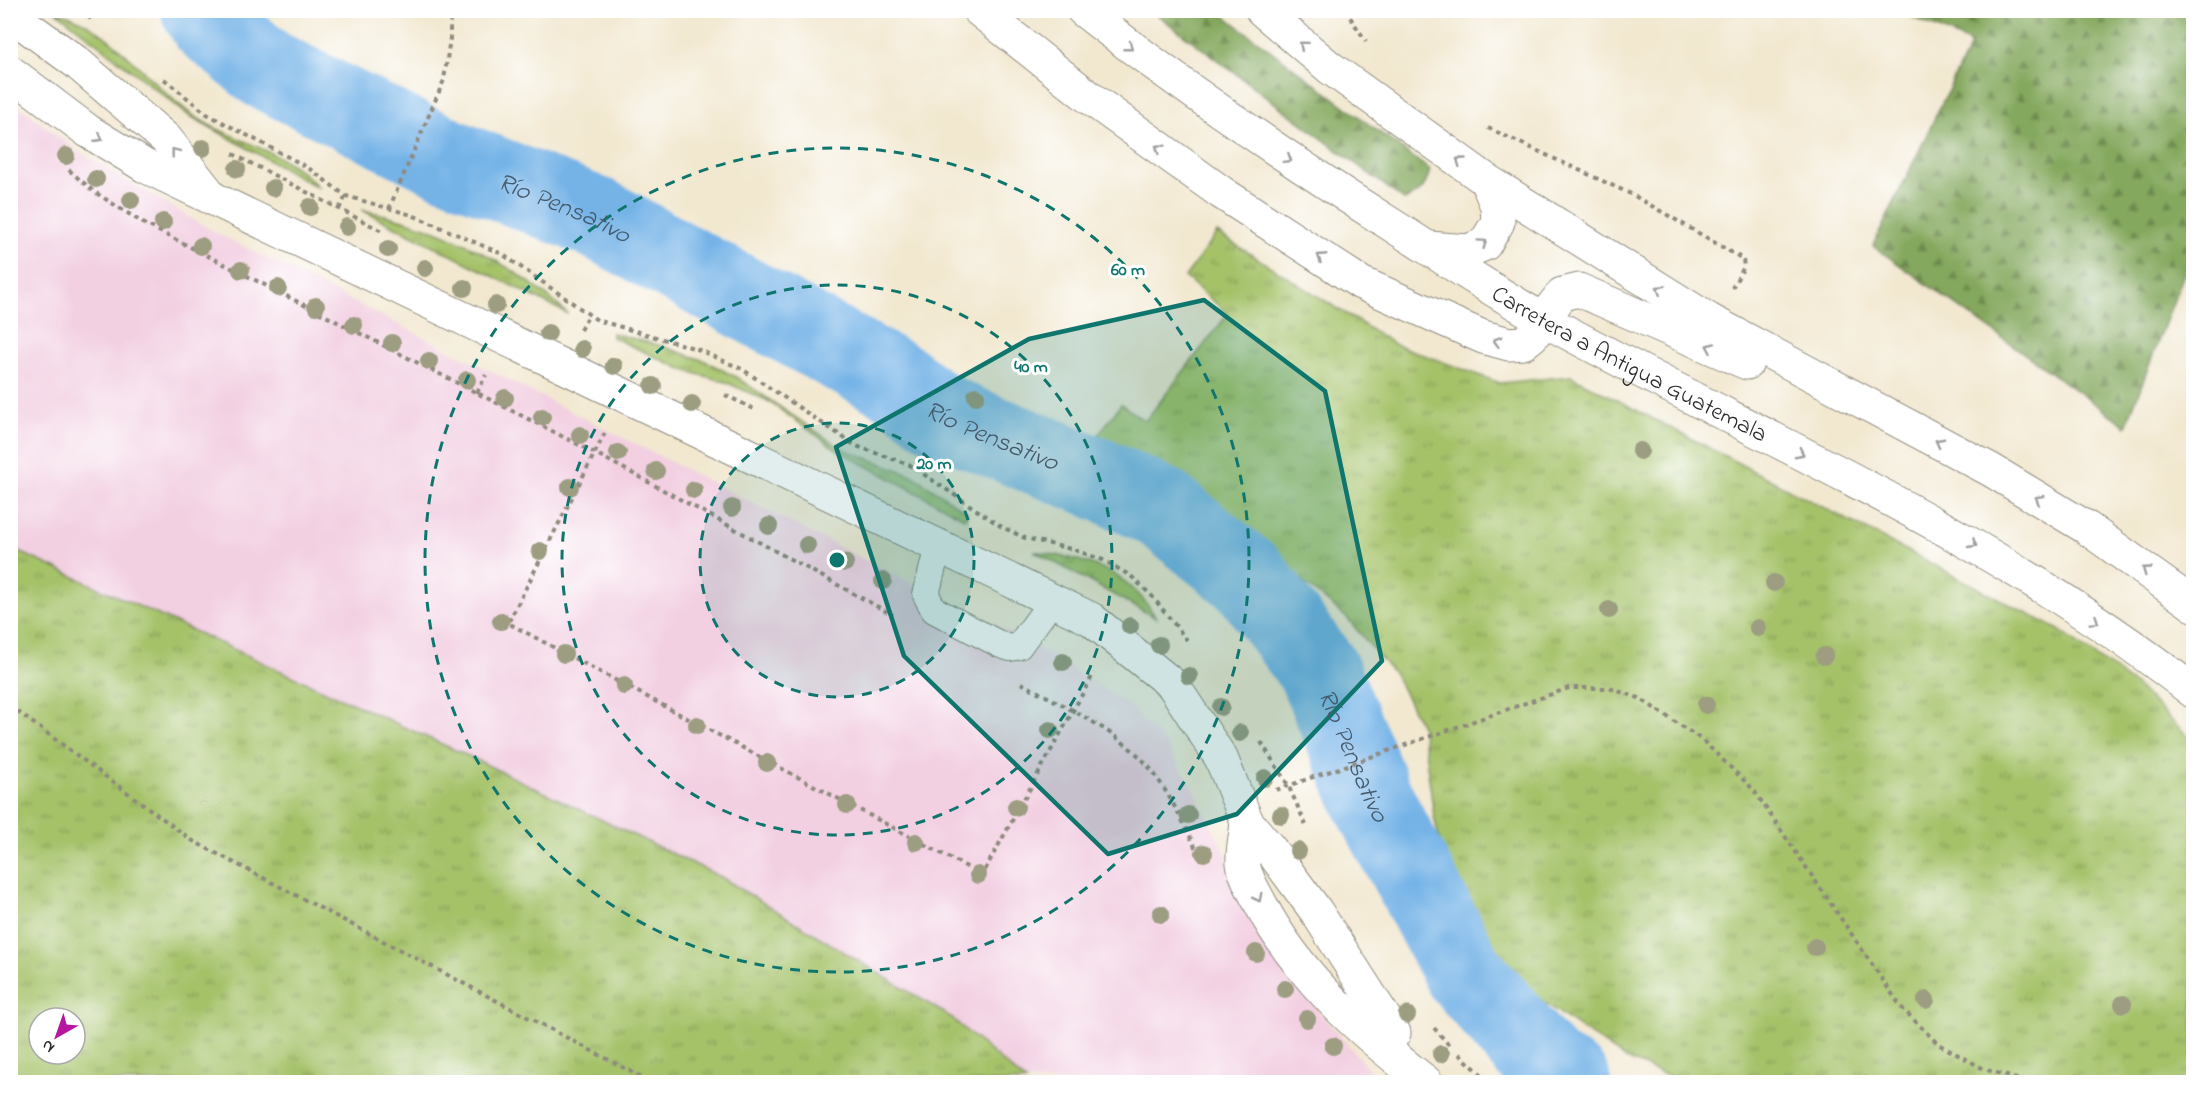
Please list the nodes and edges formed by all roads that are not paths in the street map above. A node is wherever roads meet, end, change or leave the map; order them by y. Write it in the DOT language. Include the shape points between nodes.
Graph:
graph roads {
  1 [pos="979,10"];
  2 [pos="1083,10"];
  3 [pos="1262,10"];
  4 [pos="10,14"];
  5 [pos="10,72"];
  6 [pos="1486,180"];
  7 [pos="212,198"];
  8 [pos="1427,247"];
  9 [pos="1544,319"];
  10 [pos="1825,382"];
  11 [pos="938,546"];
  12 [pos="1052,601"];
  13 [pos="2193,604"];
  14 [pos="2193,692"];
  15 [pos="1247,822"];
  16 [pos="1243,864"];
  17 [pos="1394,1033"];
  18 [pos="1426,1083"];
  19 [pos="1439,1083"];
  9 -- 1 [label="street, one-way" via="1523,343 1509,344 1482,337 1361,283 1222,193 1090,98"];
  2 -- 8 [label="street, Carretera a Antigua Guatemala, one-way" via="1167,76 1268,146"];
  6 -- 3 [label="street, one-way" via="1329,67"];
  7 -- 4 [label="street, one-way" via="166,139 76,62"];
  5 -- 7 [label="street, one-way" via="87,131 145,166"];
  8 -- 6 [label="street, one-way" via="1468,251 1485,244 1498,222 1497,206"];
  10 -- 6 [label="street, one-way" via="1709,320"];
  7 -- 11 [label="street"];
  8 -- 9 [label="street, Carretera a Antigua Guatemala"];
  10 -- 9 [label="street, one-way" via="1746,362 1579,290 1562,294"];
  9 -- 14 [label="street, Carretera a Antigua Guatemala, one-way" via="1958,535 2139,650"];
  13 -- 10 [label="street, one-way" via="2068,516 1991,470"];
  11 -- 12 [label="street"];
  11 -- 12 [label="lane" via="926,595 929,603 934,610 1002,645 1019,646"];
  12 -- 15 [label="street" via="1091,620 1173,685 1221,758"];
  15 -- 16 [label="street"];
  15 -- 17 [label="street" via="1316,911"];
  16 -- 17 [label="street" via="1253,860 1262,864 1311,939"];
  16 -- 18 [label="street, one-way" via="1268,919 1320,988 1380,1047"];
  17 -- 19 [label="street"];
}
